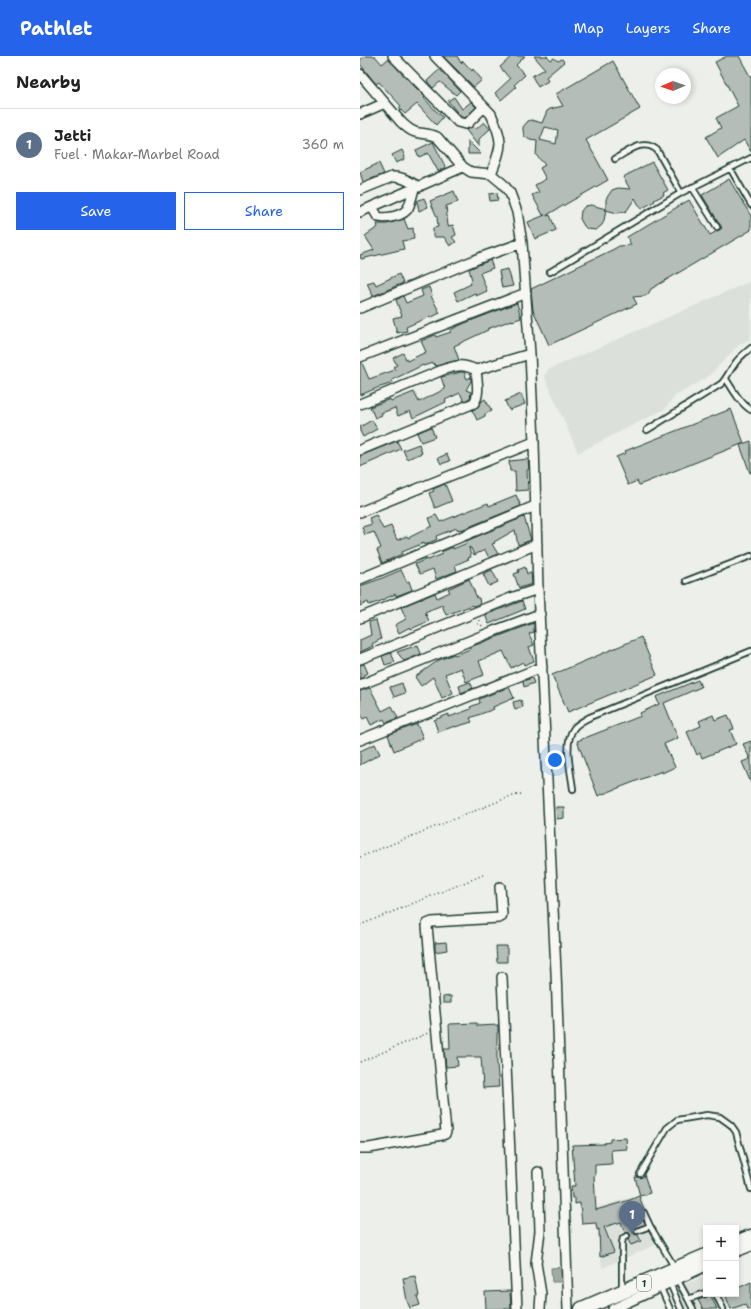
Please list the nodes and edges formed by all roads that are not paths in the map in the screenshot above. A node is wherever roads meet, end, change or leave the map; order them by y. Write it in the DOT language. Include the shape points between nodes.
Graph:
graph roads {
  1 [pos="393,56"];
  2 [pos="435,56"];
  3 [pos="360,75"];
  4 [pos="385,103"];
  5 [pos="484,107"];
  6 [pos="360,114"];
  7 [pos="751,158"];
  8 [pos="615,159"];
  9 [pos="463,167"];
  10 [pos="730,168"];
  11 [pos="491,174"];
  12 [pos="692,187"];
  13 [pos="416,188"];
  14 [pos="360,190"];
  15 [pos="681,193"];
  16 [pos="751,204"];
  17 [pos="372,207"];
  18 [pos="360,212"];
  19 [pos="716,227"];
  20 [pos="522,244"];
  21 [pos="550,272"];
  22 [pos="526,293"];
  23 [pos="360,308"];
  24 [pos="751,348"];
  25 [pos="530,354"];
  26 [pos="360,357"];
  27 [pos="476,370"];
  28 [pos="726,379"];
  29 [pos="360,404"];
  30 [pos="751,410"];
  31 [pos="647,430"];
  32 [pos="534,442"];
  33 [pos="360,450"];
  34 [pos="535,506"];
  35 [pos="360,512"];
  36 [pos="537,544"];
  37 [pos="751,556"];
  38 [pos="360,579"];
  39 [pos="686,581"];
  40 [pos="538,588"];
  41 [pos="540,614"];
  42 [pos="360,618"];
  43 [pos="751,651"];
  44 [pos="360,659"];
  45 [pos="542,667"];
  46 [pos="360,685"];
  47 [pos="360,740"];
  48 [pos="573,789"];
  49 [pos="500,887"];
  50 [pos="502,977"];
  51 [pos="360,1148"];
  52 [pos="538,1172"];
  53 [pos="640,1174"];
  54 [pos="751,1189"];
  55 [pos="644,1213"];
  56 [pos="650,1226"];
  57 [pos="637,1232"];
  58 [pos="627,1236"];
  59 [pos="751,1237"];
  60 [pos="739,1242"];
  61 [pos="751,1246"];
  62 [pos="739,1251"];
  63 [pos="703,1258"];
  64 [pos="703,1267"];
  65 [pos="668,1277"];
  66 [pos="622,1292"];
  67 [pos="703,1294"];
  68 [pos="717,1297"];
  69 [pos="688,1299"];
  70 [pos="517,1309"];
  71 [pos="540,1309"];
  72 [pos="568,1309"];
  73 [pos="582,1309"];
  74 [pos="614,1309"];
  75 [pos="670,1309"];
  76 [pos="681,1309"];
  77 [pos="693,1309"];
  78 [pos="723,1309"];
  1 -- 5 [label="street" via="458,122 468,123"];
  2 -- 5 [label="street"];
  3 -- 4 [label="street"];
  4 -- 6 [label="street"];
  4 -- 9 [label="street" via="409,129 437,137"];
  5 -- 11 [label="street" via="491,114 501,142"];
  7 -- 10 [label="lane"];
  8 -- 15 [label="lane" via="638,146 652,146 657,150"];
  9 -- 11 [label="street" via="471,172"];
  9 -- 13 [label="street"];
  10 -- 12 [label="lane"];
  10 -- 16 [label="lane"];
  11 -- 20 [label="street" via="504,184 514,201"];
  12 -- 15 [label="lane"];
  12 -- 19 [label="lane"];
  13 -- 14 [label="street" via="397,176"];
  13 -- 17 [label="street"];
  13 -- 17 [label="street" via="405,212 384,218 378,217"];
  15 -- 21 [label="lane"];
  17 -- 18 [label="street"];
  20 -- 22 [label="street"];
  20 -- 23 [label="street" via="482,257"];
  22 -- 25 [label="street"];
  22 -- 26 [label="street"];
  24 -- 28 [label="lane" via="734,364"];
  25 -- 27 [label="street"];
  25 -- 32 [label="street"];
  27 -- 29 [label="street" via="459,365 445,369"];
  27 -- 33 [label="street" via="477,399 474,403"];
  28 -- 30 [label="lane" via="743,404"];
  28 -- 31 [label="lane" via="716,388"];
  32 -- 34 [label="street"];
  32 -- 35 [label="street"];
  34 -- 36 [label="street"];
  34 -- 38 [label="street"];
  36 -- 40 [label="street"];
  36 -- 42 [label="street"];
  37 -- 39 [label="lane"];
  40 -- 41 [label="street"];
  40 -- 44 [label="street"];
  41 -- 45 [label="street"];
  41 -- 46 [label="street"];
  43 -- 48 [label="lane" via="590,717 575,726 570,735 568,750"];
  45 -- 47 [label="street"];
  45 -- 72 [label="street"];
  49 -- 51 [label="street" via="501,917 427,924 447,1128 445,1134"];
  50 -- 70 [label="street"];
  52 -- 71 [label="street" via="540,1231 536,1263 541,1294"];
  53 -- 54 [label="lane" via="667,1128 677,1120 707,1115 720,1117 736,1132"];
  55 -- 56 [label="lane"];
  56 -- 57 [label="lane"];
  56 -- 65 [label="lane"];
  58 -- 66 [label="lane" via="623,1238 622,1243"];
  59 -- 60 [label="main road"];
  61 -- 62 [label="street"];
  63 -- 65 [label="main road, 1"];
  64 -- 65 [label="street"];
  65 -- 66 [label="main road, 1"];
  65 -- 69 [label="lane"];
  65 -- 74 [label="street"];
  65 -- 75 [label="lane"];
  65 -- 76 [label="lane"];
  66 -- 73 [label="main road, 1"];
  67 -- 69 [label="lane"];
  68 -- 78 [label="lane"];
  69 -- 77 [label="lane"];
}
